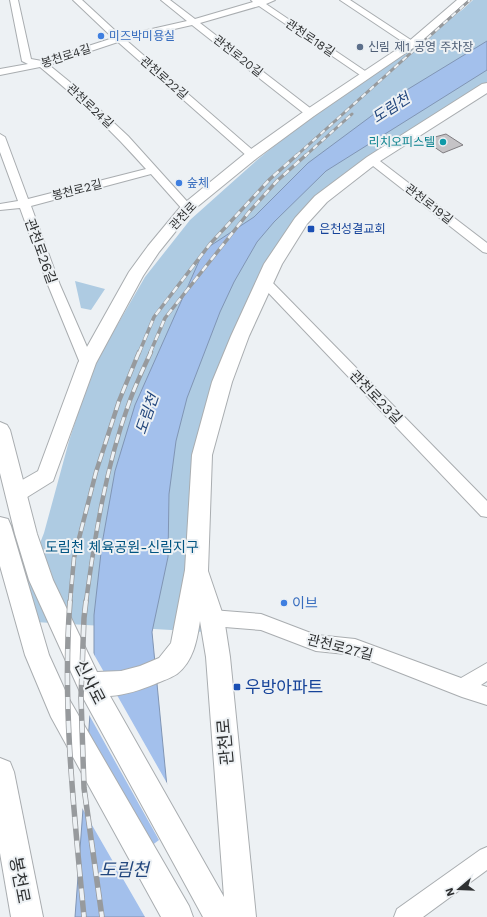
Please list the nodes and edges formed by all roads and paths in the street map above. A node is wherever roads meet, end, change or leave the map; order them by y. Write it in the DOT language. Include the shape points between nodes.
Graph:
graph roads {
  1 [pos="14,0"];
  2 [pos="77,0"];
  3 [pos="165,0"];
  4 [pos="270,0"];
  5 [pos="344,0"];
  6 [pos="463,0"];
  7 [pos="257,2"];
  8 [pos="194,22"];
  9 [pos="119,39"];
  10 [pos="412,44"];
  11 [pos="42,64"];
  12 [pos="0,72"];
  13 [pos="366,75"];
  14 [pos="486,89"];
  15 [pos="310,113"];
  16 [pos="0,137"];
  17 [pos="252,155"];
  18 [pos="372,160"];
  19 [pos="154,170"];
  20 [pos="24,204"];
  21 [pos="0,207"];
  22 [pos="187,208"];
  23 [pos="487,249"];
  24 [pos="265,282"];
  25 [pos="87,363"];
  26 [pos="0,430"];
  27 [pos="17,494"];
  28 [pos="487,511"];
  29 [pos="10,533"];
  30 [pos="197,570"];
  31 [pos="212,618"];
  32 [pos="487,671"];
  33 [pos="90,685"];
  34 [pos="462,688"];
  35 [pos="487,696"];
  36 [pos="0,772"];
  37 [pos="487,857"];
  38 [pos="27,917"];
  39 [pos="178,917"];
  40 [pos="220,917"];
  41 [pos="241,917"];
  42 [pos="405,917"];
  1 -- 11 [label="street, 관천로24길" via="27,61"];
  2 -- 9 [label="street, 관천로22길"];
  3 -- 8 [label="street, 관천로20길"];
  4 -- 7 [label="street, 봉천로4길"];
  5 -- 10 [label="street"];
  6 -- 10 [label="street, 관천로" via="450,5"];
  7 -- 8 [label="street, 봉천로4길"];
  7 -- 13 [label="street, 관천로18길"];
  8 -- 9 [label="street, 봉천로4길"];
  8 -- 15 [label="street, 관천로20길"];
  9 -- 11 [label="street, 봉천로4길"];
  9 -- 17 [label="street, 관천로22길"];
  10 -- 13 [label="street, 관천로"];
  11 -- 12 [label="street, 봉천로4길"];
  11 -- 19 [label="street, 관천로24길" via="124,138"];
  13 -- 15 [label="street, 관천로"];
  14 -- 18 [label="main road, 관천로"];
  15 -- 17 [label="street, 관천로"];
  16 -- 20 [label="street, 관천로26길"];
  17 -- 22 [label="street, 관천로"];
  18 -- 23 [label="street, 관천로19길"];
  18 -- 24 [label="main road, 관천로" via="321,199 301,221 273,264"];
  19 -- 20 [label="street, 봉천로2길"];
  19 -- 22 [label="street, 관천로24길"];
  20 -- 21 [label="street, 봉천로2길"];
  20 -- 25 [label="street, 관천로26길"];
  22 -- 25 [label="street, 관천로" via="153,249 135,276"];
  24 -- 28 [label="street, 관천로23길"];
  24 -- 30 [label="main road, 관천로" via="222,382 202,455"];
  25 -- 27 [label="street, 관천로" via="46,476"];
  26 -- 27 [label="main road, 신사로"];
  27 -- 29 [label="main road, 신사로"];
  29 -- 33 [label="main road, 신사로" via="41,580"];
  29 -- 39 [label="main road, 신사로" via="37,655 60,708"];
  30 -- 31 [label="main road, 관천로"];
  30 -- 33 [label="main road, 관천로" via="183,646 175,659 168,666 142,677 120,683"];
  31 -- 34 [label="street, 관천로27길" via="261,622 316,643 355,647"];
  31 -- 41 [label="main road, 관천로" via="218,657"];
  32 -- 34 [label="street"];
  33 -- 40 [label="main road, 신사로"];
  34 -- 35 [label="street, 관천로27길"];
  36 -- 38 [label="main road, 봉천로"];
  37 -- 42 [label="street"];
}
